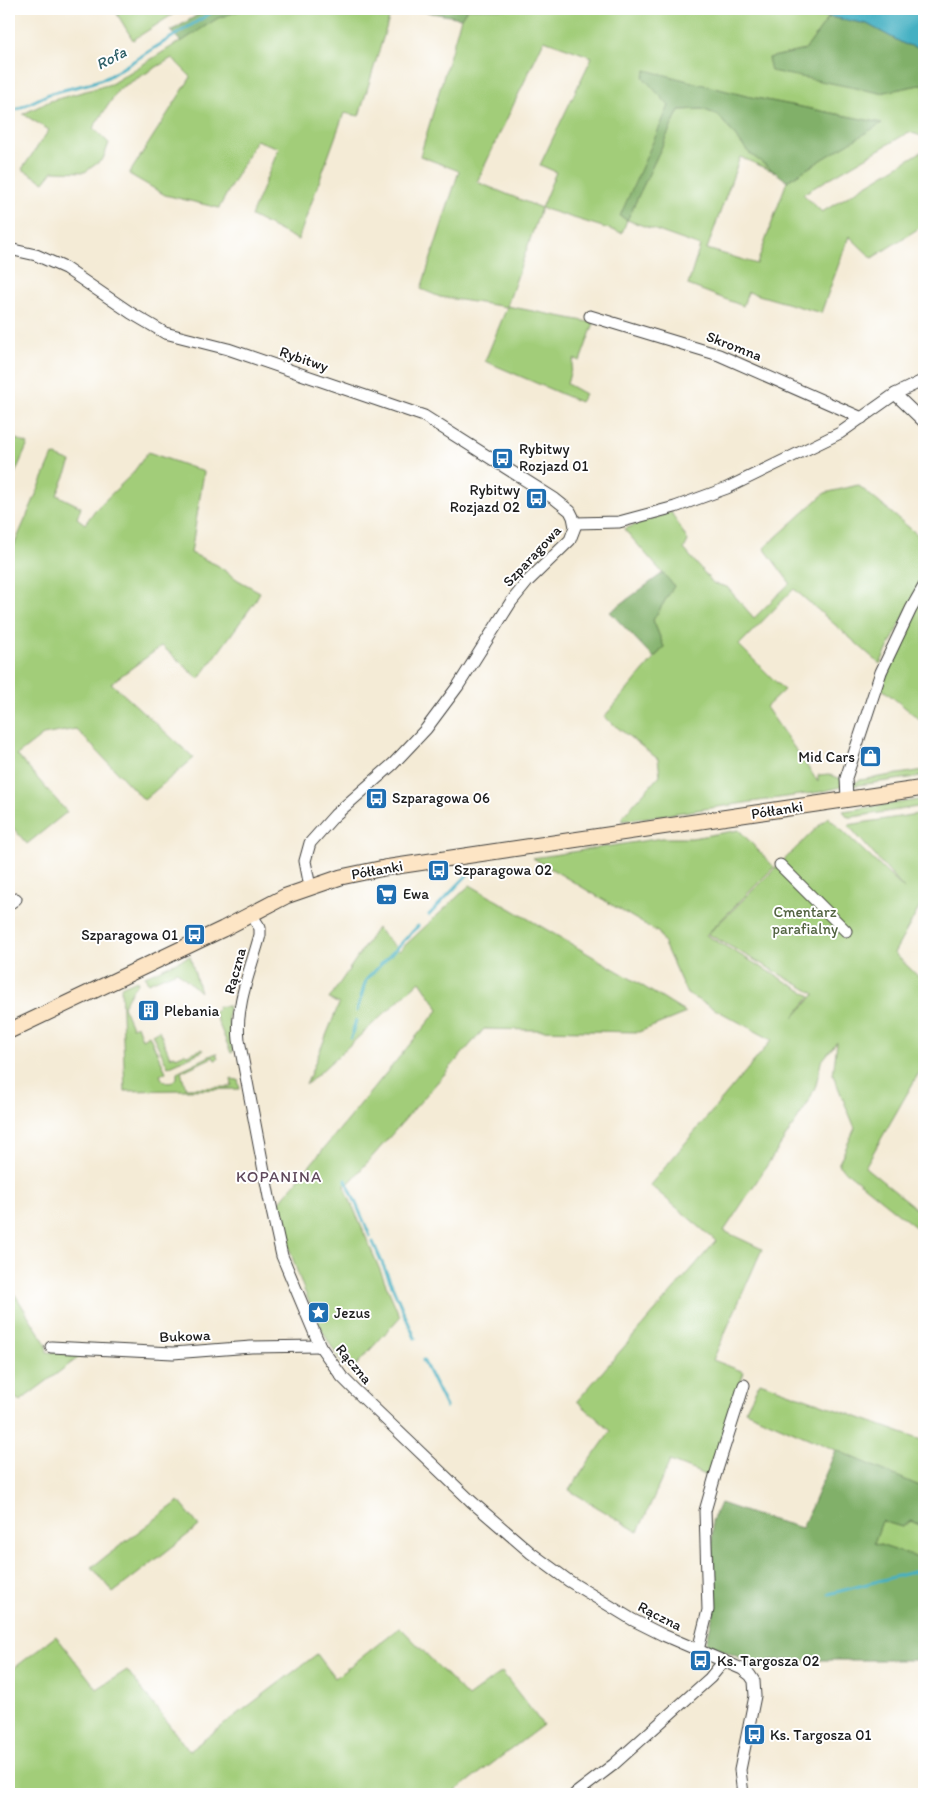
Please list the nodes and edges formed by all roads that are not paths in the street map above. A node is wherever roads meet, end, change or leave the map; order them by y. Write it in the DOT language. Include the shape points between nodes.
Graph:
graph roads {
  1 [pos="9,249"];
  2 [pos="590,316"];
  3 [pos="924,380"];
  4 [pos="895,394"];
  5 [pos="862,418"];
  6 [pos="924,422"];
  7 [pos="575,523"];
  8 [pos="924,586"];
  9 [pos="924,788"];
  10 [pos="847,799"];
  11 [pos="780,865"];
  12 [pos="310,887"];
  13 [pos="251,914"];
  14 [pos="846,931"];
  15 [pos="9,1031"];
  16 [pos="320,1346"];
  17 [pos="51,1347"];
  18 [pos="744,1385"];
  19 [pos="698,1650"];
  20 [pos="724,1661"];
  21 [pos="575,1794"];
  22 [pos="742,1794"];
  1 -- 7 [label="street, Rybitwy" via="36,255 65,268 165,333 228,349 424,416 561,503 570,511"];
  2 -- 5 [label="street, Skromna" via="718,354"];
  3 -- 4 [label="street, Szparagowa"];
  4 -- 5 [label="street, Szparagowa"];
  4 -- 6 [label="street"];
  5 -- 7 [label="street, Szparagowa" via="840,433 727,488 675,507 619,522"];
  7 -- 12 [label="street, Szparagowa" via="574,533 567,544 510,602 458,686 426,729 310,843 305,861"];
  8 -- 10 [label="street" via="882,672 846,778"];
  9 -- 10 [label="street, Półłanki"];
  10 -- 12 [label="street, Półłanki" via="384,868"];
  11 -- 14 [label="street"];
  12 -- 13 [label="street, Półłanki"];
  13 -- 15 [label="street, Półłanki"];
  13 -- 16 [label="street, Rączna" via="260,928 260,935 238,1029 282,1256"];
  16 -- 17 [label="street, Bukowa" via="173,1353"];
  16 -- 19 [label="street, Rączna" via="355,1390 530,1553 633,1620"];
  18 -- 19 [label="street, Rączna" via="705,1511 708,1610"];
  19 -- 20 [label="street, Rączna"];
  20 -- 21 [label="street" via="710,1678 613,1765"];
  20 -- 22 [label="street, Rączna" via="747,1672 755,1685 755,1703 740,1770"];
}
